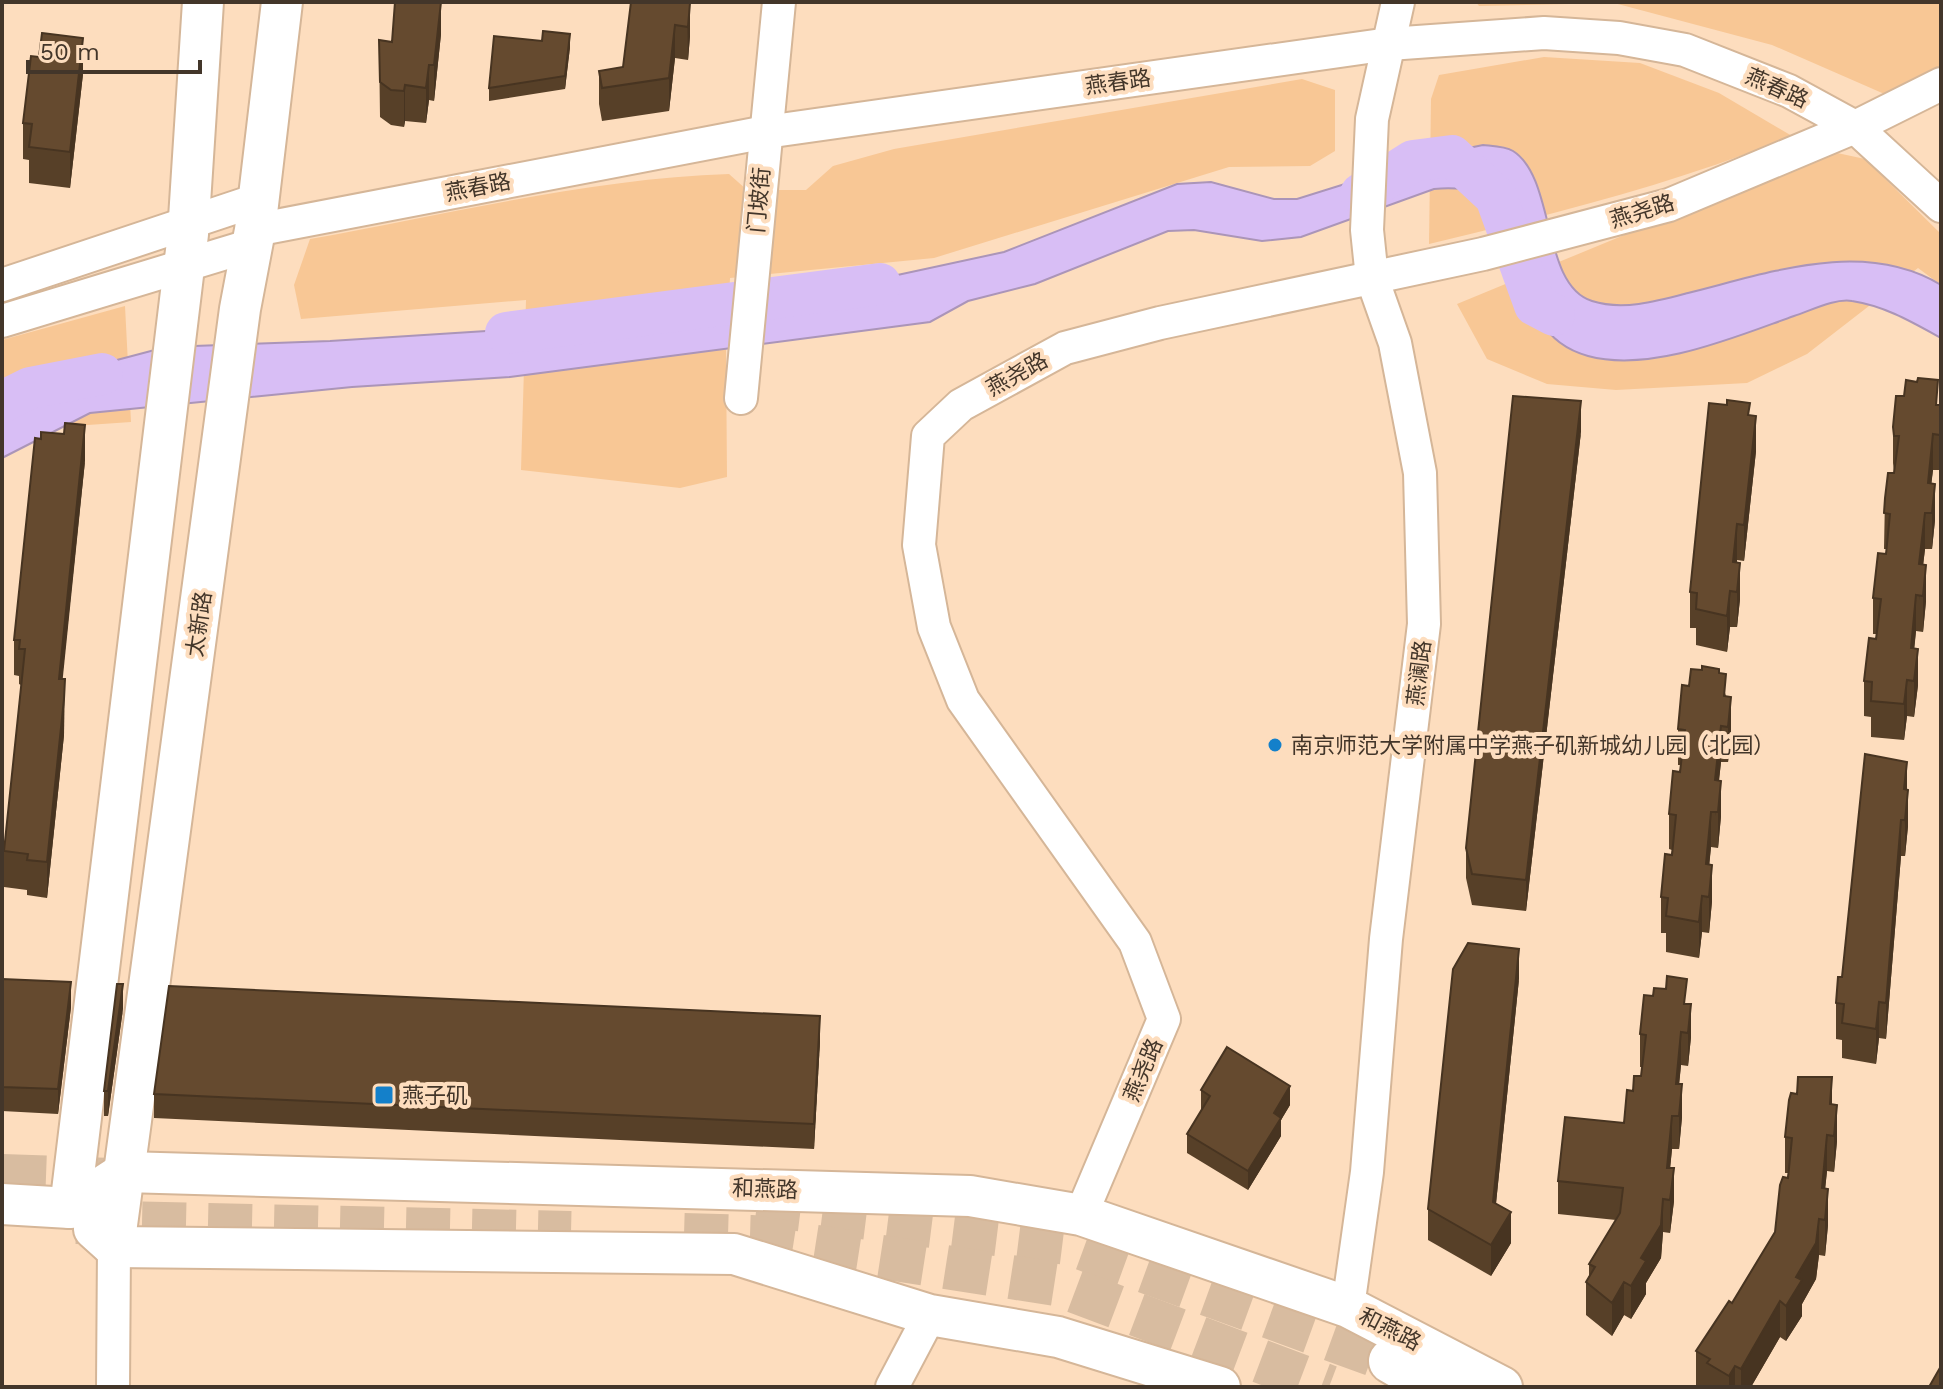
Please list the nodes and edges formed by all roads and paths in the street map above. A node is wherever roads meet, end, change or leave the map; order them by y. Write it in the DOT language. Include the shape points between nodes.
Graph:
graph roads {
  1 [pos="203,2"];
  2 [pos="282,2"];
  3 [pos="779,2"];
  4 [pos="1398,2"];
  5 [pos="1389,44"];
  6 [pos="1941,84"];
  7 [pos="1855,127"];
  8 [pos="766,132"];
  9 [pos="1941,206"];
  10 [pos="188,223"];
  11 [pos="255,225"];
  12 [pos="184,266"];
  13 [pos="1372,278"];
  14 [pos="2,285"];
  15 [pos="2,321"];
  16 [pos="741,398"];
  17 [pos="125,1172"];
  18 [pos="2,1204"];
  19 [pos="70,1208"];
  20 [pos="1081,1215"];
  21 [pos="114,1247"];
  22 [pos="1348,1307"];
  23 [pos="930,1315"];
  24 [pos="1391,1361"];
  25 [pos="113,1387"];
  26 [pos="892,1387"];
  27 [pos="1220,1387"];
  28 [pos="1436,1387"];
  29 [pos="1502,1387"];
  1 -- 10 [label="main road"];
  2 -- 11 [label="main road, 太新路"];
  3 -- 8 [label="street, 门坡街"];
  4 -- 5 [label="street, 燕澜路"];
  5 -- 7 [label="street, 燕春路" via="1544,33 1672,47 1789,91"];
  5 -- 8 [label="street, 燕春路"];
  5 -- 13 [label="street, 燕澜路" via="1372,119 1367,230"];
  6 -- 7 [label="street, 燕尧路"];
  7 -- 9 [label="street, 燕春路"];
  7 -- 13 [label="street, 燕尧路" via="1669,205"];
  8 -- 11 [label="street, 燕春路"];
  8 -- 16 [label="street, 门坡街"];
  10 -- 11 [label="street, 燕春路"];
  10 -- 12 [label="main road"];
  10 -- 14 [label="street, 燕春路"];
  11 -- 12 [label="street, 燕春路"];
  11 -- 17 [label="main road, 太新路"];
  12 -- 15 [label="street, 燕春路"];
  12 -- 19 [label="main road"];
  13 -- 20 [label="street, 燕尧路" via="1065,348 961,405 928,436 919,545 934,627 963,700 1135,942 1164,1019"];
  13 -- 22 [label="street, 燕澜路" via="1395,343 1420,473 1424,624"];
  17 -- 19 [label="main road"];
  17 -- 20 [label="main road, 和燕路" via="970,1196"];
  17 -- 21 [label="main road, 太新路"];
  18 -- 19 [label="main road"];
  19 -- 21 [label="main road"];
  20 -- 22 [label="main road, 和燕路"];
  21 -- 23 [label="main road" via="734,1254"];
  21 -- 25 [label="street"];
  22 -- 29 [label="main road, 和燕路"];
  23 -- 26 [label="street"];
  23 -- 27 [label="main road" via="1058,1337"];
  24 -- 28 [label="highway"];
}
